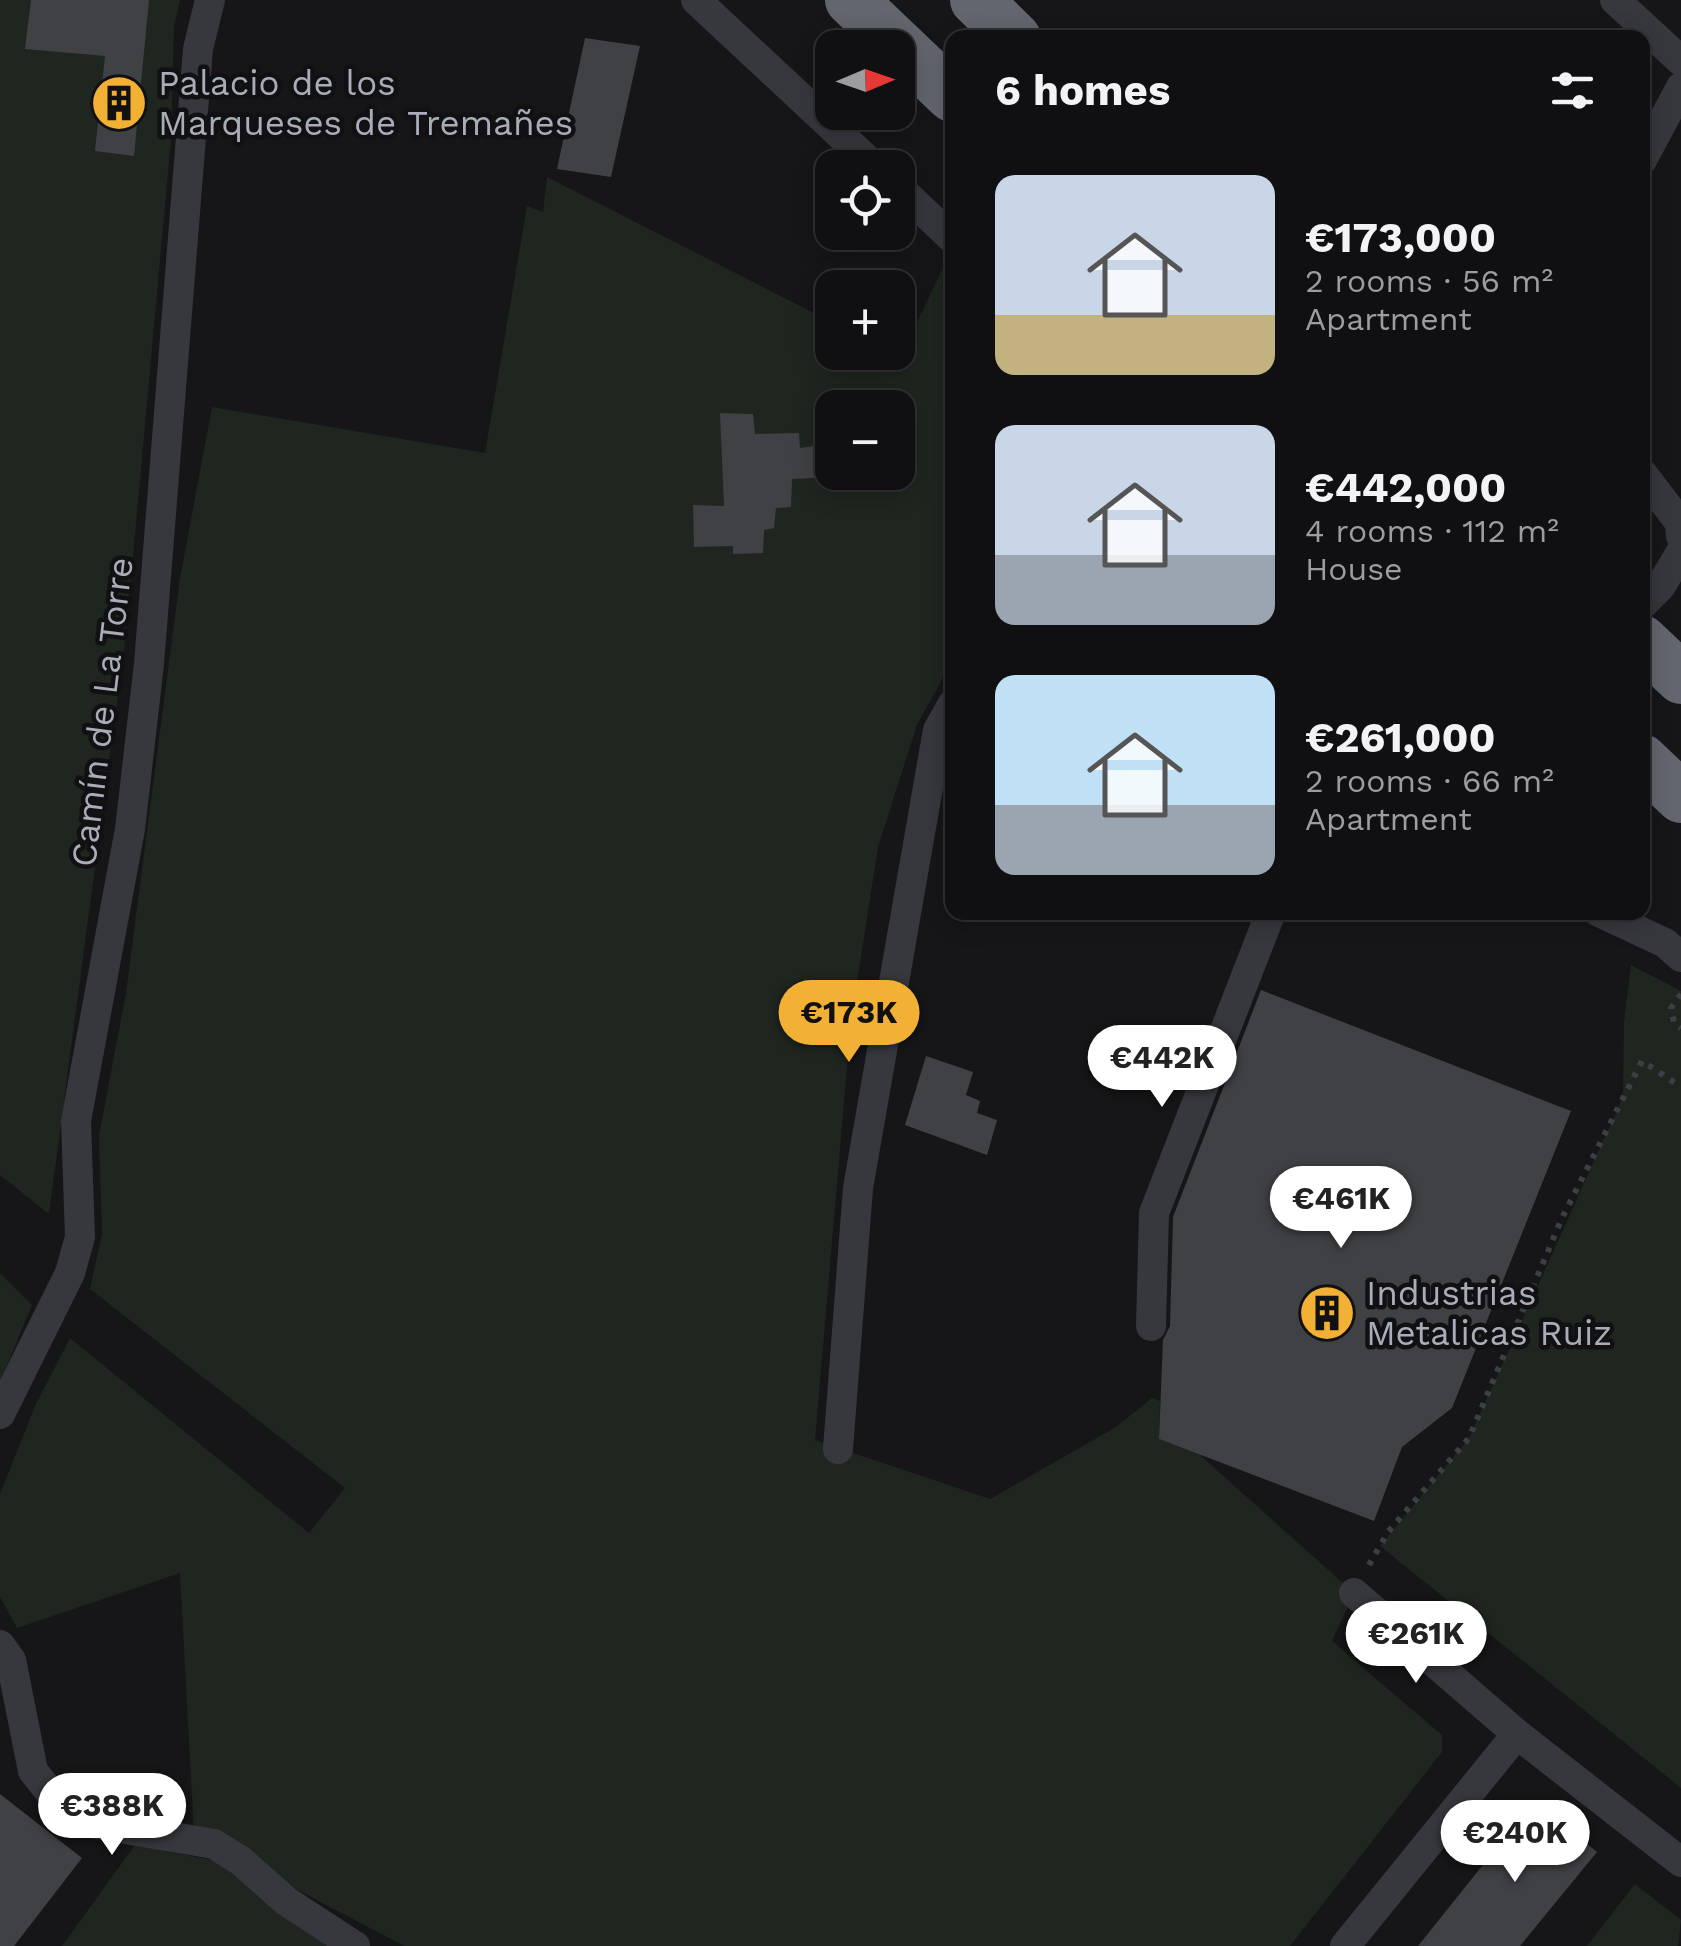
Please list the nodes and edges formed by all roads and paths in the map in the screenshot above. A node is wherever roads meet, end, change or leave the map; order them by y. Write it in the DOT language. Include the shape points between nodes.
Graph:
graph roads {
  1 [pos="210,0"];
  2 [pos="696,0"];
  3 [pos="851,0"];
  4 [pos="976,0"];
  5 [pos="1615,0"];
  6 [pos="1008,30"];
  7 [pos="1647,30"];
  8 [pos="1650,32"];
  9 [pos="1681,61"];
  10 [pos="1681,88"];
  11 [pos="945,89"];
  12 [pos="1650,145"];
  13 [pos="857,150"];
  14 [pos="915,203"];
  15 [pos="945,231"];
  16 [pos="1650,484"];
  17 [pos="1681,536"];
  18 [pos="1681,552"];
  19 [pos="1660,587"];
  20 [pos="1650,649"];
  21 [pos="1681,678"];
  22 [pos="945,718"];
  23 [pos="1650,768"];
  24 [pos="1681,797"];
  25 [pos="1267,920"];
  26 [pos="1616,920"];
  27 [pos="1681,957"];
  28 [pos="1681,994"];
  29 [pos="1681,1028"];
  30 [pos="1681,1087"];
  31 [pos="1152,1326"];
  32 [pos="0,1414"];
  33 [pos="838,1449"];
  34 [pos="1354,1593"];
  35 [pos="0,1644"];
  36 [pos="1517,1734"];
  37 [pos="1681,1862"];
  38 [pos="354,1946"];
  39 [pos="1346,1946"];
  1 -- 32 [label="street, Camín de La Torre" via="198,49 132,810 76,1121 80,1236 70,1274"];
  2 -- 13 [label="street"];
  3 -- 11 [label="highway"];
  4 -- 6 [label="highway"];
  5 -- 7 [label="street"];
  8 -- 9 [label="street"];
  10 -- 12 [label="street"];
  14 -- 15 [label="street"];
  16 -- 17 [label="street" via="1680,523"];
  18 -- 19 [label="street"];
  20 -- 21 [label="highway"];
  22 -- 33 [label="street" via="858,1188"];
  23 -- 24 [label="highway"];
  25 -- 31 [label="street" via="1154,1214"];
  26 -- 27 [label="street"];
  28 -- 29 [label="path" via="1671,1008"];
  30 -- 34 [label="path" via="1642,1061 1562,1218 1469,1438 1388,1532"];
  34 -- 36 [label="street"];
  35 -- 38 [label="street" via="11,1660 34,1772 57,1801 90,1823 214,1844"];
  36 -- 37 [label="street"];
  36 -- 39 [label="street"];
}
